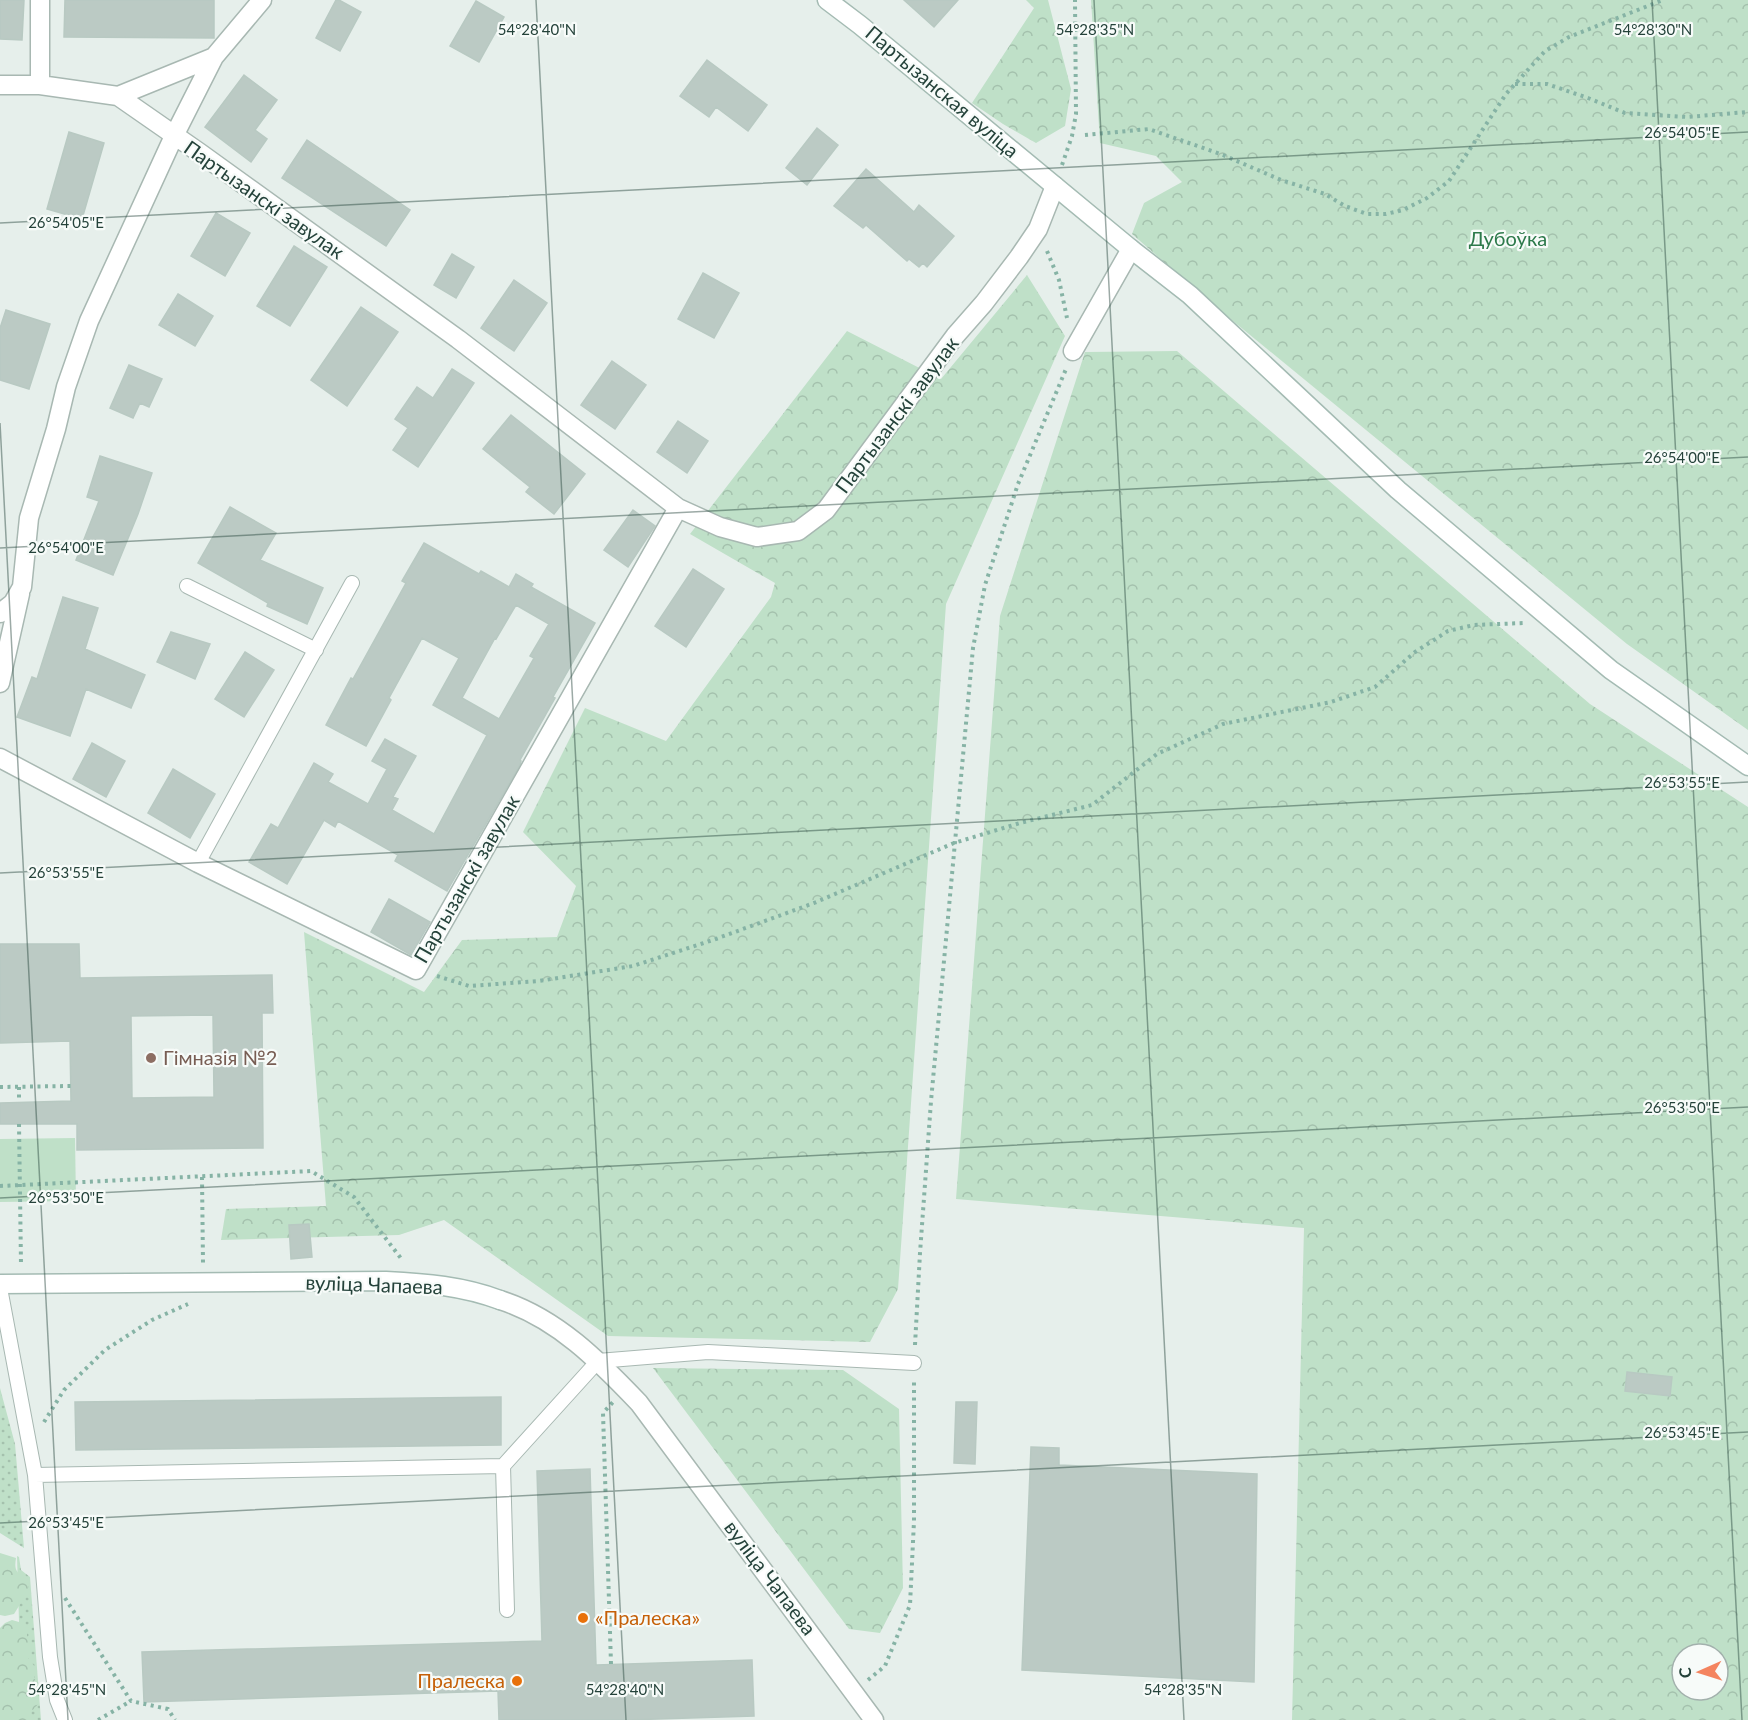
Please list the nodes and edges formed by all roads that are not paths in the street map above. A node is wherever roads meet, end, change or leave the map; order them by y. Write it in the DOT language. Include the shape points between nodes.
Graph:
graph roads {
  1 [pos="40,0"];
  2 [pos="262,0"];
  3 [pos="826,0"];
  4 [pos="214,57"];
  5 [pos="0,85"];
  6 [pos="40,85"];
  7 [pos="118,96"];
  8 [pos="174,136"];
  9 [pos="1055,186"];
  10 [pos="1131,249"];
  11 [pos="1073,351"];
  12 [pos="678,508"];
  13 [pos="352,583"];
  14 [pos="187,586"];
  15 [pos="22,587"];
  16 [pos="0,613"];
  17 [pos="316,650"];
  18 [pos="1,671"];
  19 [pos="0,759"];
  20 [pos="1748,766"];
  21 [pos="198,863"];
  22 [pos="0,1286"];
  23 [pos="914,1363"];
  24 [pos="592,1367"];
  25 [pos="503,1466"];
  26 [pos="35,1475"];
  27 [pos="507,1610"];
  28 [pos="65,1720"];
  29 [pos="874,1720"];
  1 -- 6 [label="street"];
  2 -- 4 [label="street"];
  3 -- 9 [label="street, Партызанская вуліца"];
  4 -- 7 [label="street"];
  4 -- 8 [label="street"];
  5 -- 6 [label="street"];
  6 -- 7 [label="street"];
  7 -- 8 [label="street"];
  8 -- 12 [label="street, Партызанскі завулак" via="458,339"];
  8 -- 15 [label="street, Партызанскі завулак" via="89,321 66,387 29,518"];
  9 -- 10 [label="street, Партызанская вуліца"];
  9 -- 12 [label="street, Партызанскі завулак" via="1038,229 1019,258 955,336 826,510 798,531 757,537 720,527"];
  10 -- 11 [label="street"];
  10 -- 20 [label="street, Партызанская вуліца" via="1190,295 1398,490 1611,670"];
  12 -- 21 [label="street, Партызанскі завулак" via="416,970"];
  13 -- 17 [label="lane"];
  14 -- 17 [label="lane"];
  15 -- 16 [label="street" via="13,603"];
  15 -- 18 [label="street, Партызанскі завулак"];
  17 -- 21 [label="lane"];
  19 -- 21 [label="street, Партызанскі завулак"];
  22 -- 24 [label="street, вуліца Чапаева" via="420,1283 468,1290 527,1310 553,1325"];
  22 -- 26 [label="lane"];
  23 -- 24 [label="lane" via="708,1352"];
  24 -- 25 [label="lane"];
  24 -- 29 [label="street, вуліца Чапаева" via="647,1413"];
  25 -- 26 [label="lane"];
  25 -- 27 [label="lane"];
  26 -- 28 [label="lane" via="50,1657 57,1700"];
}
